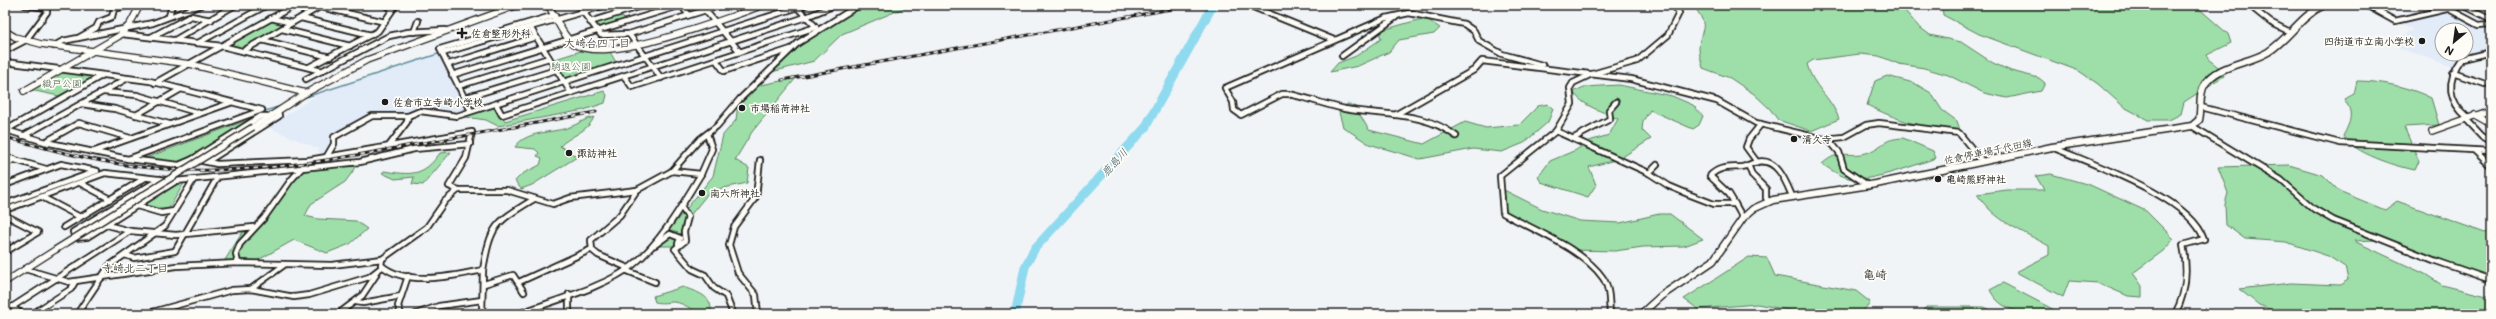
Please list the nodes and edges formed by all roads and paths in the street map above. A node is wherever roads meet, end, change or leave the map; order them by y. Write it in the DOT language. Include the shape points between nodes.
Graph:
graph roads {
  1 [pos="25,5"];
  2 [pos="130,5"];
  3 [pos="140,5"];
  4 [pos="172,5"];
  5 [pos="202,5"];
  6 [pos="235,5"];
  7 [pos="267,5"];
  8 [pos="295,5"];
  9 [pos="386,5"];
  10 [pos="518,5"];
  11 [pos="548,5"];
  12 [pos="606,5"];
  13 [pos="645,5"];
  14 [pos="681,5"];
  15 [pos="722,5"];
  16 [pos="764,5"];
  17 [pos="805,5"];
  18 [pos="835,5"];
  19 [pos="859,5"];
  20 [pos="1248,5"];
  21 [pos="1674,5"];
  22 [pos="2249,5"];
  23 [pos="2324,5"];
  24 [pos="2366,5"];
  25 [pos="2392,5"];
  26 [pos="2443,5"];
  27 [pos="2464,5"];
  28 [pos="2486,5"];
  29 [pos="322,6"];
  30 [pos="796,6"];
  31 [pos="394,7"];
  32 [pos="2491,7"];
  33 [pos="2448,8"];
  34 [pos="2374,9"];
  35 [pos="705,10"];
  36 [pos="583,12"];
  37 [pos="689,15"];
  38 [pos="169,16"];
  39 [pos="1398,16"];
  40 [pos="556,17"];
  41 [pos="806,17"];
  42 [pos="271,18"];
  43 [pos="300,18"];
  44 [pos="2491,19"];
  45 [pos="211,20"];
  46 [pos="418,21"];
  47 [pos="714,21"];
  48 [pos="385,22"];
  49 [pos="590,22"];
  50 [pos="292,23"];
  51 [pos="2490,25"];
  52 [pos="127,27"];
  53 [pos="530,28"];
  54 [pos="282,29"];
  55 [pos="446,30"];
  56 [pos="5,31"];
  57 [pos="597,31"];
  58 [pos="723,31"];
  59 [pos="2288,31"];
  60 [pos="414,32"];
  61 [pos="122,34"];
  62 [pos="629,34"];
  63 [pos="371,35"];
  64 [pos="151,37"];
  65 [pos="536,37"];
  66 [pos="77,38"];
  67 [pos="571,39"];
  68 [pos="26,40"];
  69 [pos="175,40"];
  70 [pos="262,40"];
  71 [pos="1334,40"];
  72 [pos="732,42"];
  73 [pos="198,43"];
  74 [pos="637,45"];
  75 [pos="54,46"];
  76 [pos="222,46"];
  77 [pos="350,46"];
  78 [pos="542,48"];
  79 [pos="794,48"];
  80 [pos="5,51"];
  81 [pos="94,51"];
  82 [pos="243,51"];
  83 [pos="441,51"];
  84 [pos="740,52"];
  85 [pos="2491,52"];
  86 [pos="330,56"];
  87 [pos="645,56"];
  88 [pos="1342,56"];
  89 [pos="549,58"];
  90 [pos="716,60"];
  91 [pos="5,62"];
  92 [pos="190,64"];
  93 [pos="449,64"];
  94 [pos="653,67"];
  95 [pos="309,68"];
  96 [pos="1553,69"];
  97 [pos="60,70"];
  98 [pos="556,70"];
  99 [pos="322,71"];
  100 [pos="2453,73"];
  101 [pos="1592,74"];
  102 [pos="452,75"];
  103 [pos="103,76"];
  104 [pos="624,76"];
  105 [pos="661,78"];
  106 [pos="127,79"];
  107 [pos="306,79"];
  108 [pos="564,82"];
  109 [pos="155,83"];
  110 [pos="2485,84"];
  111 [pos="458,86"];
  112 [pos="181,89"];
  113 [pos="24,90"];
  114 [pos="104,92"];
  115 [pos="306,93"];
  116 [pos="571,93"];
  117 [pos="464,98"];
  118 [pos="159,102"];
  119 [pos="230,102"];
  120 [pos="1616,102"];
  121 [pos="82,104"];
  122 [pos="496,104"];
  123 [pos="2201,107"];
  124 [pos="2491,110"];
  125 [pos="278,111"];
  126 [pos="471,112"];
  127 [pos="200,113"];
  128 [pos="136,115"];
  129 [pos="1395,115"];
  130 [pos="271,116"];
  131 [pos="408,116"];
  132 [pos="2475,116"];
  133 [pos="2467,119"];
  134 [pos="169,124"];
  135 [pos="1762,124"];
  136 [pos="2491,124"];
  137 [pos="2192,126"];
  138 [pos="1556,131"];
  139 [pos="2432,131"];
  140 [pos="707,134"];
  141 [pos="23,136"];
  142 [pos="1456,136"];
  143 [pos="130,138"];
  144 [pos="1574,138"];
  145 [pos="1829,140"];
  146 [pos="2491,141"];
  147 [pos="45,142"];
  148 [pos="470,144"];
  149 [pos="388,147"];
  150 [pos="2052,147"];
  151 [pos="2475,151"];
  152 [pos="2491,151"];
  153 [pos="92,152"];
  154 [pos="327,156"];
  155 [pos="5,157"];
  156 [pos="193,158"];
  157 [pos="12,159"];
  158 [pos="128,159"];
  159 [pos="309,160"];
  160 [pos="760,160"];
  161 [pos="208,161"];
  162 [pos="1982,161"];
  163 [pos="1756,162"];
  164 [pos="5,165"];
  165 [pos="1657,165"];
  166 [pos="2491,166"];
  167 [pos="1749,167"];
  168 [pos="46,169"];
  169 [pos="299,169"];
  170 [pos="672,171"];
  171 [pos="1650,173"];
  172 [pos="701,174"];
  173 [pos="145,178"];
  174 [pos="217,178"];
  175 [pos="160,179"];
  176 [pos="194,179"];
  177 [pos="176,181"];
  178 [pos="80,183"];
  179 [pos="5,185"];
  180 [pos="1869,186"];
  181 [pos="458,190"];
  182 [pos="637,190"];
  183 [pos="1792,196"];
  184 [pos="42,197"];
  185 [pos="110,199"];
  186 [pos="534,199"];
  187 [pos="1769,202"];
  188 [pos="5,204"];
  189 [pos="1735,204"];
  190 [pos="137,206"];
  191 [pos="681,207"];
  192 [pos="5,210"];
  193 [pos="174,211"];
  194 [pos="5,215"];
  195 [pos="80,217"];
  196 [pos="1743,218"];
  197 [pos="107,225"];
  198 [pos="64,227"];
  199 [pos="254,227"];
  200 [pos="130,231"];
  201 [pos="153,235"];
  202 [pos="185,236"];
  203 [pos="74,238"];
  204 [pos="676,248"];
  205 [pos="592,249"];
  206 [pos="5,252"];
  207 [pos="645,253"];
  208 [pos="125,255"];
  209 [pos="382,259"];
  210 [pos="238,263"];
  211 [pos="284,265"];
  212 [pos="383,268"];
  213 [pos="25,269"];
  214 [pos="627,269"];
  215 [pos="483,270"];
  216 [pos="408,276"];
  217 [pos="99,278"];
  218 [pos="56,279"];
  219 [pos="2491,280"];
  220 [pos="5,282"];
  221 [pos="75,282"];
  222 [pos="519,282"];
  223 [pos="654,282"];
  224 [pos="484,284"];
  225 [pos="251,289"];
  226 [pos="524,292"];
  227 [pos="569,294"];
  228 [pos="400,296"];
  229 [pos="482,300"];
  230 [pos="356,302"];
  231 [pos="22,314"];
  232 [pos="32,314"];
  233 [pos="77,314"];
  234 [pos="145,314"];
  235 [pos="338,314"];
  236 [pos="400,314"];
  237 [pos="416,314"];
  238 [pos="482,314"];
  239 [pos="518,314"];
  240 [pos="569,314"];
  241 [pos="733,314"];
  242 [pos="758,314"];
  243 [pos="1610,314"];
  244 [pos="1640,314"];
  245 [pos="2175,314"];
  1 -- 68 [label="street" via="44,6 48,12"];
  2 -- 66 [label="street" via="114,9 112,17 99,22 96,28"];
  3 -- 52 [label="street"];
  4 -- 38 [label="street"];
  5 -- 38 [label="street"];
  6 -- 45 [label="street"];
  7 -- 73 [label="street"];
  8 -- 42 [label="street"];
  9 -- 31 [label="street"];
  10 -- 55 [label="street"];
  11 -- 40 [label="street"];
  12 -- 36 [label="street"];
  13 -- 49 [label="street"];
  14 -- 37 [label="street"];
  14 -- 57 [label="street"];
  15 -- 35 [label="street"];
  16 -- 47 [label="street"];
  17 -- 30 [label="street"];
  18 -- 41 [label="street"];
  19 -- 79 [label="street" via="803,39"];
  20 -- 71 [label="street"];
  21 -- 101 [label="street" via="1679,13 1666,37 1637,61"];
  22 -- 59 [label="street" via="2270,22"];
  23 -- 59 [label="main road" via="2303,15"];
  24 -- 34 [label="street"];
  25 -- 34 [label="street"];
  26 -- 33 [label="street"];
  27 -- 33 [label="street"];
  27 -- 44 [label="street"];
  28 -- 32 [label="street"];
  29 -- 43 [label="street"];
  29 -- 48 [label="street"];
  30 -- 41 [label="street"];
  30 -- 58 [label="street"];
  31 -- 48 [label="street"];
  33 -- 34 [label="street" via="2395,21"];
  33 -- 51 [label="street" via="2479,25"];
  35 -- 37 [label="street"];
  35 -- 47 [label="street"];
  36 -- 40 [label="street"];
  36 -- 49 [label="street"];
  37 -- 62 [label="street"];
  38 -- 52 [label="street" via="153,23"];
  39 -- 71 [label="street"];
  39 -- 88 [label="street"];
  39 -- 96 [label="street" via="1409,13 1421,14 1464,24 1472,28 1479,41 1490,49"];
  40 -- 53 [label="street"];
  40 -- 67 [label="street"];
  40 -- 83 [label="street"];
  41 -- 72 [label="street"];
  41 -- 84 [label="street" via="816,27"];
  42 -- 50 [label="street"];
  42 -- 76 [label="street"];
  43 -- 50 [label="street"];
  43 -- 63 [label="street"];
  45 -- 64 [label="street" via="191,16"];
  45 -- 69 [label="street"];
  46 -- 60 [label="street"];
  47 -- 58 [label="street"];
  47 -- 74 [label="street"];
  48 -- 63 [label="street"];
  49 -- 57 [label="street"];
  50 -- 54 [label="street"];
  52 -- 61 [label="street"];
  52 -- 66 [label="street"];
  53 -- 65 [label="street"];
  53 -- 83 [label="street"];
  54 -- 70 [label="street"];
  54 -- 77 [label="street"];
  55 -- 60 [label="street"];
  55 -- 115 [label="street" via="367,60"];
  56 -- 68 [label="street"];
  57 -- 62 [label="street" via="610,36"];
  57 -- 67 [label="street"];
  58 -- 72 [label="street"];
  58 -- 87 [label="street"];
  59 -- 123 [label="main road" via="2267,53 2208,80 2201,90"];
  60 -- 99 [label="street" via="389,36"];
  61 -- 64 [label="street"];
  61 -- 81 [label="street"];
  62 -- 74 [label="street"];
  63 -- 77 [label="street"];
  64 -- 69 [label="street"];
  65 -- 78 [label="street"];
  65 -- 93 [label="street"];
  66 -- 75 [label="street"];
  67 -- 74 [label="street" via="582,47 596,50"];
  67 -- 78 [label="street"];
  68 -- 75 [label="street"];
  68 -- 80 [label="street"];
  69 -- 73 [label="street"];
  70 -- 82 [label="street"];
  70 -- 86 [label="street"];
  71 -- 129 [label="street" via="1226,85 1234,110 1241,115 1282,94 1346,109"];
  72 -- 84 [label="street"];
  72 -- 94 [label="street"];
  73 -- 76 [label="street"];
  74 -- 87 [label="street"];
  75 -- 81 [label="street"];
  76 -- 82 [label="street"];
  76 -- 92 [label="street"];
  77 -- 86 [label="street"];
  78 -- 89 [label="street"];
  78 -- 102 [label="street"];
  79 -- 90 [label="street" via="724,71"];
  79 -- 140 [label="street" via="765,73 728,115"];
  81 -- 92 [label="street"];
  81 -- 97 [label="street"];
  82 -- 95 [label="street"];
  83 -- 93 [label="street"];
  84 -- 90 [label="street"];
  85 -- 100 [label="street" via="2462,59"];
  86 -- 95 [label="street"];
  87 -- 94 [label="street"];
  87 -- 108 [label="street"];
  89 -- 98 [label="street"];
  89 -- 111 [label="street"];
  90 -- 105 [label="street"];
  91 -- 97 [label="street"];
  92 -- 109 [label="street"];
  92 -- 115 [label="street"];
  93 -- 102 [label="street"];
  94 -- 104 [label="street"];
  94 -- 105 [label="street"];
  95 -- 99 [label="street"];
  96 -- 101 [label="street"];
  96 -- 129 [label="street" via="1482,61 1474,70"];
  97 -- 103 [label="street"];
  97 -- 113 [label="street"];
  98 -- 108 [label="street"];
  98 -- 117 [label="street"];
  99 -- 107 [label="street"];
  100 -- 110 [label="street"];
  100 -- 133 [label="street" via="2449,80 2449,97"];
  101 -- 135 [label="street" via="1631,79 1717,101 1748,121"];
  101 -- 138 [label="street" via="1573,83 1570,88 1572,104"];
  102 -- 111 [label="street"];
  103 -- 106 [label="street"];
  103 -- 141 [label="street" via="6,130"];
  104 -- 105 [label="street" via="632,88"];
  104 -- 116 [label="street"];
  106 -- 109 [label="street"];
  106 -- 114 [label="street"];
  108 -- 116 [label="street"];
  108 -- 122 [label="street"];
  109 -- 112 [label="street"];
  111 -- 117 [label="street"];
  112 -- 118 [label="street"];
  112 -- 119 [label="street"];
  114 -- 118 [label="street" via="137,95"];
  114 -- 121 [label="street"];
  115 -- 125 [label="street"];
  116 -- 122 [label="street" via="502,116"];
  117 -- 126 [label="street"];
  118 -- 127 [label="street"];
  118 -- 128 [label="street"];
  119 -- 127 [label="street"];
  119 -- 158 [label="street" via="262,110"];
  120 -- 144 [label="street" via="1609,110 1610,119"];
  121 -- 128 [label="street"];
  121 -- 141 [label="street"];
  122 -- 126 [label="street"];
  123 -- 137 [label="main road" via="2199,120"];
  123 -- 151 [label="street" via="2340,143"];
  124 -- 132 [label="street"];
  125 -- 130 [label="street"];
  125 -- 161 [label="street" via="279,116"];
  126 -- 131 [label="street" via="457,116 420,111"];
  127 -- 134 [label="street"];
  128 -- 134 [label="street"];
  129 -- 142 [label="street" via="1434,124 1450,130"];
  130 -- 156 [label="street" via="261,116"];
  130 -- 203 [label="street, bridge"];
  131 -- 149 [label="street" via="407,122"];
  131 -- 154 [label="street" via="372,116 334,137 334,144"];
  132 -- 133 [label="street"];
  132 -- 136 [label="street"];
  133 -- 139 [label="street"];
  133 -- 146 [label="street" via="2482,136"];
  134 -- 143 [label="street"];
  135 -- 145 [label="street"];
  135 -- 163 [label="street" via="1749,139 1746,147"];
  137 -- 150 [label="main road, 佐倉停車場千代田線"];
  137 -- 219 [label="street" via="2281,180 2314,209 2333,220"];
  138 -- 144 [label="street"];
  138 -- 243 [label="street" via="1501,172 1503,213 1574,253 1599,274 1604,280"];
  140 -- 170 [label="street" via="700,138"];
  140 -- 172 [label="street" via="712,139 713,146"];
  141 -- 147 [label="street"];
  143 -- 147 [label="street" via="79,123"];
  143 -- 153 [label="street"];
  144 -- 171 [label="street"];
  145 -- 162 [label="street" via="1844,137 1866,126 1897,124 1959,133"];
  145 -- 180 [label="street" via="1839,152 1844,169"];
  147 -- 153 [label="street"];
  148 -- 149 [label="street" via="472,132"];
  148 -- 169 [label="street" via="414,149 360,162"];
  148 -- 181 [label="street" via="466,158 449,186"];
  149 -- 154 [label="street"];
  150 -- 162 [label="main road, 佐倉停車場千代田線"];
  150 -- 245 [label="street" via="2153,191 2168,199 2197,223 2204,239 2183,245 2186,284 2183,300"];
  151 -- 152 [label="street"];
  151 -- 166 [label="street"];
  153 -- 158 [label="street"];
  154 -- 159 [label="street"];
  155 -- 157 [label="street"];
  156 -- 158 [label="street" via="178,165"];
  156 -- 161 [label="street"];
  157 -- 164 [label="street"];
  157 -- 168 [label="street"];
  159 -- 161 [label="street" via="217,164"];
  159 -- 169 [label="street"];
  160 -- 242 [label="street" via="756,198 733,228 730,245 734,268 744,284 756,295"];
  162 -- 180 [label="main road, 佐倉停車場千代田線"];
  163 -- 167 [label="street"];
  163 -- 183 [label="street" via="1775,166 1782,173"];
  165 -- 171 [label="street"];
  167 -- 187 [label="street" via="1752,175 1766,189 1766,198"];
  167 -- 189 [label="street" via="1726,166 1710,176 1712,181 1731,193"];
  168 -- 179 [label="street"];
  168 -- 188 [label="street" via="61,164 96,171"];
  169 -- 174 [label="street"];
  169 -- 199 [label="street" via="264,219"];
  170 -- 172 [label="street"];
  170 -- 182 [label="street"];
  171 -- 189 [label="street" via="1669,186 1708,202"];
  172 -- 191 [label="street"];
  173 -- 175 [label="street"];
  173 -- 178 [label="street" via="105,173"];
  173 -- 185 [label="street"];
  174 -- 176 [label="street"];
  174 -- 202 [label="street"];
  175 -- 177 [label="street"];
  175 -- 203 [label="street" via="73,232"];
  176 -- 177 [label="street"];
  176 -- 193 [label="street"];
  177 -- 190 [label="street"];
  178 -- 184 [label="street"];
  178 -- 185 [label="street"];
  180 -- 183 [label="main road, 佐倉停車場千代田線"];
  181 -- 186 [label="street" via="507,190"];
  181 -- 209 [label="street" via="445,201 427,227"];
  182 -- 186 [label="street" via="570,198 553,204"];
  182 -- 205 [label="street" via="620,215 593,235"];
  183 -- 187 [label="main road, 佐倉停車場千代田線"];
  184 -- 192 [label="street"];
  184 -- 195 [label="street"];
  185 -- 195 [label="street"];
  186 -- 215 [label="street" via="501,219 488,240"];
  187 -- 196 [label="main road, 佐倉停車場千代田線"];
  189 -- 196 [label="street"];
  190 -- 193 [label="street" via="161,213"];
  190 -- 197 [label="street"];
  191 -- 204 [label="street" via="688,218 684,232 685,241"];
  191 -- 207 [label="street"];
  193 -- 201 [label="street" via="165,226"];
  194 -- 206 [label="street" via="38,232"];
  195 -- 198 [label="street"];
  196 -- 244 [label="main road, 佐倉停車場千代田線" via="1713,261 1661,296"];
  197 -- 200 [label="street"];
  197 -- 203 [label="street" via="87,237"];
  199 -- 202 [label="street"];
  199 -- 210 [label="street" via="238,247"];
  200 -- 201 [label="street"];
  200 -- 218 [label="street"];
  201 -- 202 [label="street"];
  201 -- 208 [label="street"];
  202 -- 208 [label="street" via="175,251 134,258"];
  203 -- 213 [label="street, bridge"];
  204 -- 207 [label="street" via="680,238 670,234"];
  204 -- 241 [label="street" via="692,269 705,275 714,288 726,296"];
  205 -- 214 [label="street" via="598,255"];
  205 -- 222 [label="street"];
  207 -- 214 [label="street"];
  208 -- 217 [label="street" via="108,266"];
  209 -- 211 [label="street"];
  209 -- 212 [label="street"];
  210 -- 211 [label="street"];
  210 -- 217 [label="street" via="176,266"];
  211 -- 225 [label="street"];
  212 -- 216 [label="street"];
  212 -- 225 [label="street" via="369,277 304,296 288,296"];
  212 -- 230 [label="street"];
  213 -- 218 [label="street"];
  213 -- 220 [label="street"];
  214 -- 223 [label="street"];
  214 -- 227 [label="street" via="602,282"];
  215 -- 216 [label="street" via="449,277"];
  215 -- 224 [label="street"];
  216 -- 228 [label="street"];
  217 -- 221 [label="street"];
  217 -- 233 [label="street"];
  218 -- 221 [label="street"];
  218 -- 231 [label="street" via="12,307"];
  221 -- 232 [label="street" via="71,289"];
  222 -- 224 [label="street" via="513,275"];
  222 -- 226 [label="street"];
  224 -- 229 [label="street"];
  225 -- 234 [label="street" via="219,292"];
  227 -- 239 [label="street"];
  227 -- 240 [label="street"];
  228 -- 230 [label="street"];
  228 -- 236 [label="street"];
  229 -- 237 [label="street" via="439,306"];
  229 -- 238 [label="street"];
  230 -- 235 [label="street"];
}
